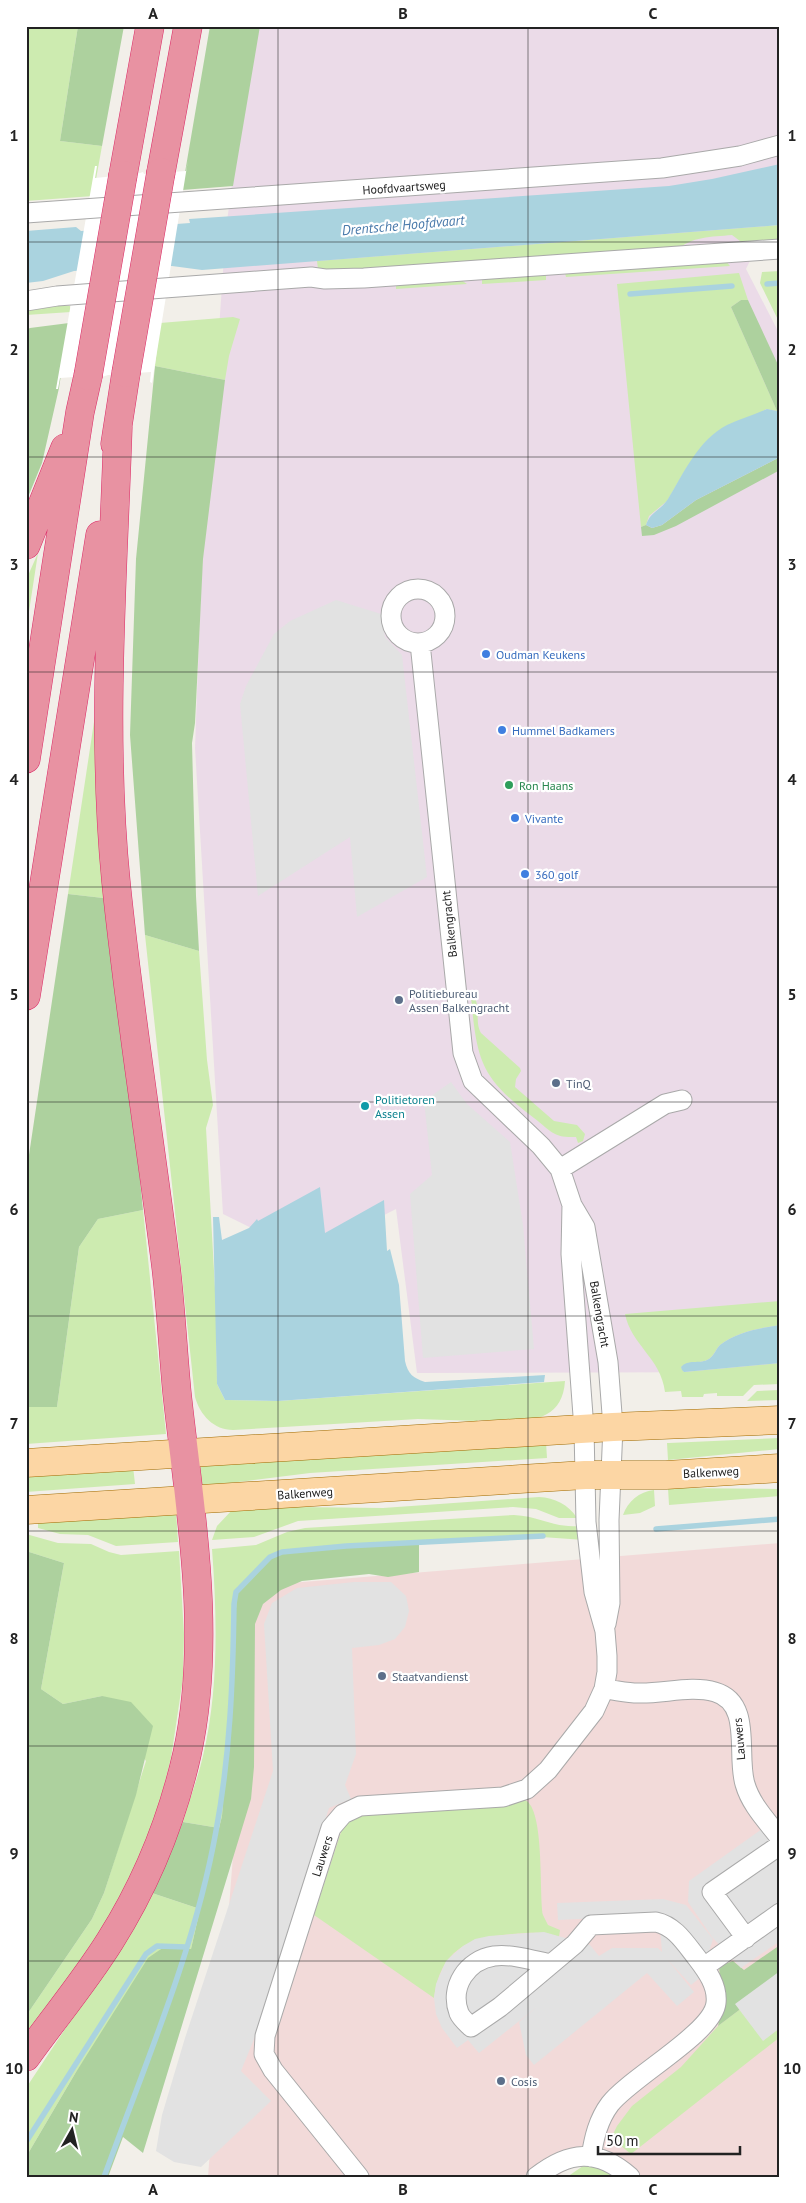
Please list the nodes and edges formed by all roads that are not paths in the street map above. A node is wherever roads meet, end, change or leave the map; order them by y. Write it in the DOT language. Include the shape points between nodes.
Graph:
graph roads {
  1 [pos="150,26"];
  2 [pos="188,26"];
  3 [pos="780,145"];
  4 [pos="26,213"];
  5 [pos="780,249"];
  6 [pos="26,301"];
  7 [pos="80,412"];
  8 [pos="118,427"];
  9 [pos="26,545"];
  10 [pos="420,643"];
  11 [pos="26,759"];
  12 [pos="26,996"];
  13 [pos="682,1100"];
  14 [pos="560,1169"];
  15 [pos="572,1205"];
  16 [pos="780,1420"];
  17 [pos="613,1427"];
  18 [pos="584,1429"];
  19 [pos="184,1454"];
  20 [pos="26,1463"];
  21 [pos="780,1468"];
  22 [pos="585,1475"];
  23 [pos="611,1475"];
  24 [pos="191,1500"];
  25 [pos="26,1510"];
  26 [pos="605,1631"];
  27 [pos="604,1689"];
  28 [pos="780,1838"];
  29 [pos="780,1845"];
  30 [pos="780,1913"];
  31 [pos="746,1938"];
  32 [pos="551,1964"];
  33 [pos="704,1967"];
  34 [pos="26,2057"];
  35 [pos="591,2157"];
  36 [pos="359,2177"];
  37 [pos="536,2177"];
  38 [pos="630,2177"];
  1 -- 7 [label="highway, bridge"];
  2 -- 8 [label="highway, bridge"];
  3 -- 4 [label="street, Hoofdvaartsweg" via="740,156 662,168"];
  5 -- 6 [label="street" via="364,278 311,277"];
  7 -- 9 [label="highway"];
  7 -- 11 [label="highway"];
  8 -- 12 [label="highway"];
  8 -- 19 [label="highway" via="109,778 116,880 166,1270"];
  10 -- 14 [label="street, Balkengracht" via="463,1053 473,1081 542,1146"];
  13 -- 14 [label="street" via="665,1104"];
  14 -- 15 [label="street, Balkengracht"];
  15 -- 17 [label="street, Balkengracht" via="585,1227 608,1362"];
  15 -- 18 [label="street, Balkengracht" via="571,1254"];
  16 -- 17 [label="main road"];
  17 -- 18 [label="main road"];
  17 -- 23 [label="street"];
  18 -- 19 [label="main road"];
  18 -- 22 [label="street"];
  19 -- 20 [label="main road"];
  19 -- 24 [label="highway"];
  21 -- 23 [label="main road, Balkenweg"];
  22 -- 23 [label="main road, Balkenweg"];
  22 -- 24 [label="main road, Balkenweg"];
  22 -- 26 [label="street, Lauwers" via="586,1522 594,1592"];
  23 -- 26 [label="street, Lauwers" via="610,1595"];
  24 -- 25 [label="main road, Balkenweg"];
  24 -- 34 [label="highway" via="198,1663 191,1731 181,1778 159,1844 127,1913"];
  26 -- 27 [label="street, Lauwers" via="607,1672"];
  27 -- 28 [label="street, Lauwers" via="638,1693 704,1690 725,1697 738,1716 742,1772 750,1799"];
  27 -- 36 [label="street, Lauwers" via="594,1711 548,1770 527,1789 503,1797 360,1806 344,1814 331,1828 265,2036 264,2054 273,2070"];
  29 -- 31 [label="street" via="712,1892"];
  30 -- 31 [label="street"];
  31 -- 33 [label="street"];
  32 -- 32 [label="street" via="471,2027 459,2015 456,1990 463,1974 478,1961 492,1956 516,1956"];
  32 -- 33 [label="street" via="591,1926 656,1922 673,1929"];
  33 -- 35 [label="street" via="715,1986 716,2004 710,2017 610,2104 599,2122"];
  35 -- 37 [label="street" via="566,2158"];
  35 -- 38 [label="street" via="616,2166"];
}
